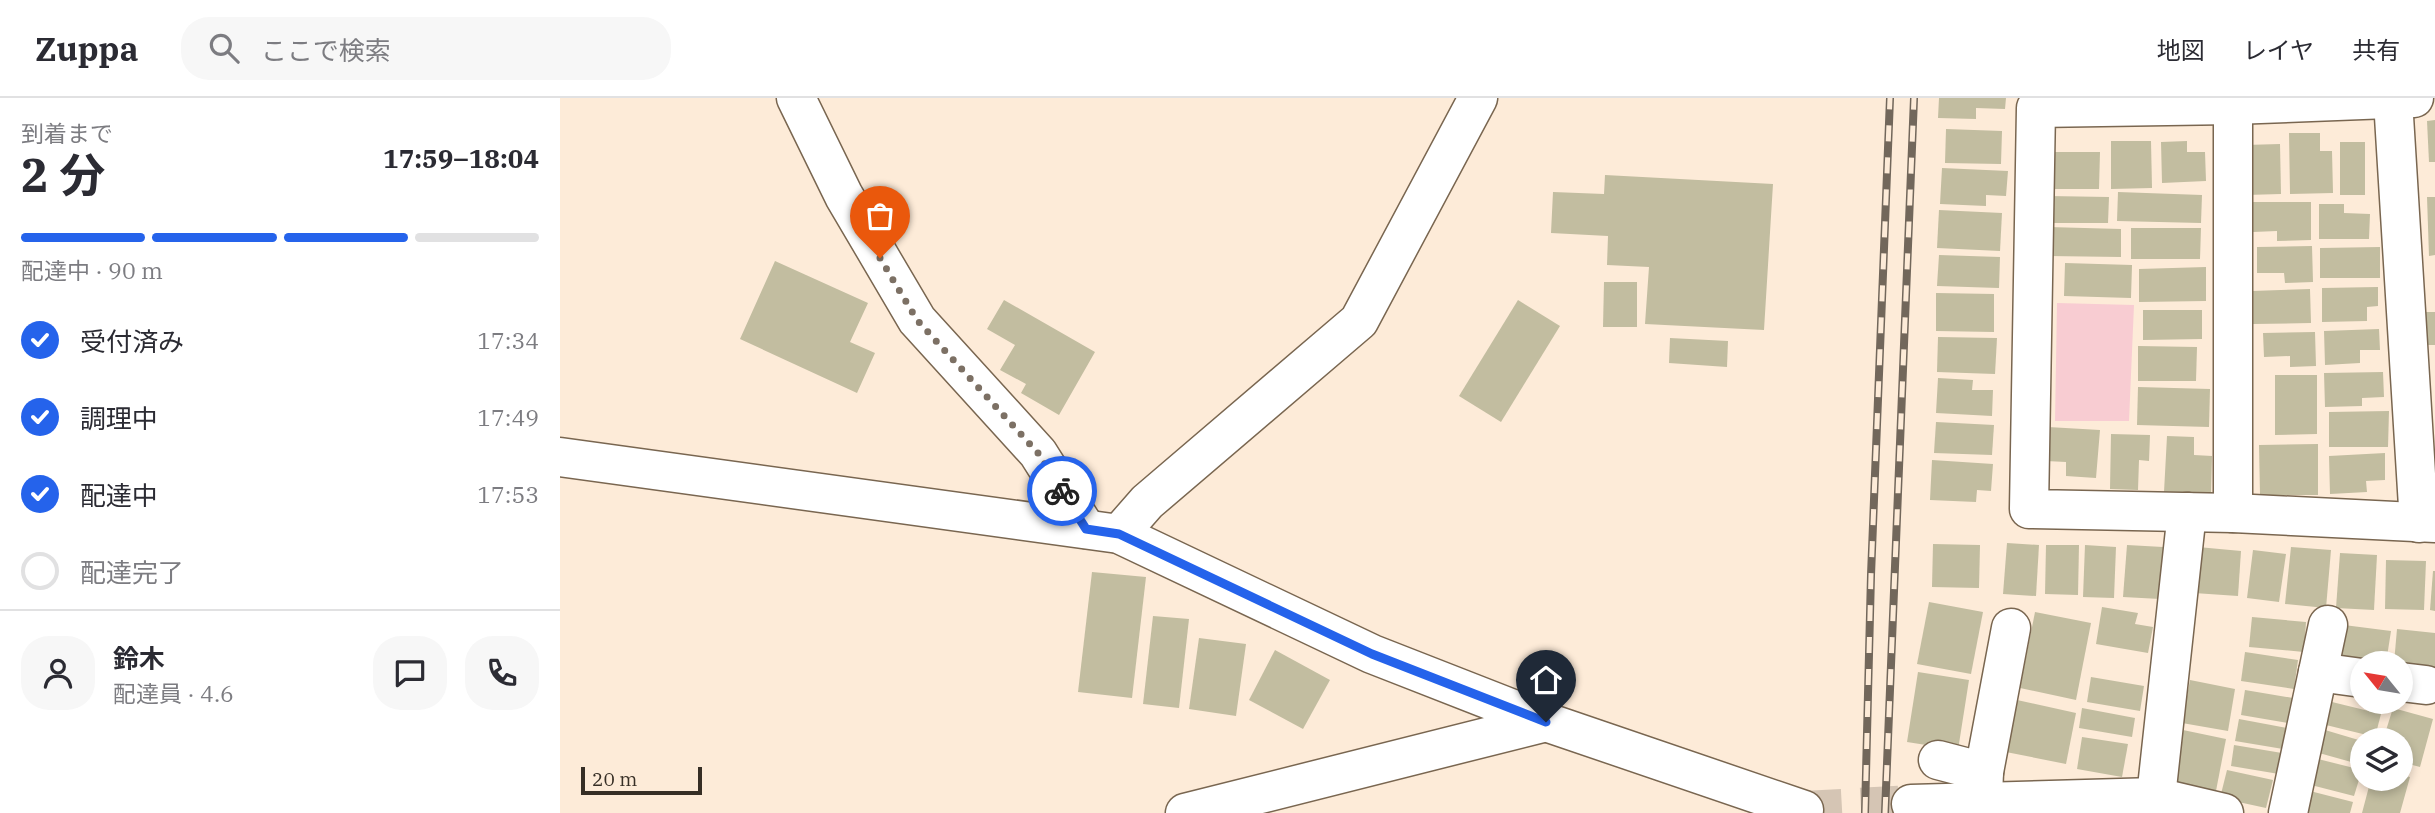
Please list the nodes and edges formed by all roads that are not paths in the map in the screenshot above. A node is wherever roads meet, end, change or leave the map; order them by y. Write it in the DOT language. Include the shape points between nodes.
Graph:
graph roads {
  1 [pos="796,98"];
  2 [pos="1478,98"];
  3 [pos="2403,99"];
  4 [pos="2036,103"];
  5 [pos="2233,105"];
  6 [pos="560,457"];
  7 [pos="2187,512"];
  8 [pos="2234,513"];
  9 [pos="2427,523"];
  10 [pos="1102,532"];
  11 [pos="2329,625"];
  12 [pos="2011,628"];
  13 [pos="2318,672"];
  14 [pos="2350,676"];
  15 [pos="1546,722"];
  16 [pos="1938,760"];
  17 [pos="1983,786"];
  18 [pos="2156,797"];
  19 [pos="1911,804"];
  20 [pos="1804,810"];
  21 [pos="1185,813"];
  22 [pos="2224,813"];
  23 [pos="2288,813"];
  1 -- 10 [label="street" via="844,196 917,320 1038,453"];
  2 -- 10 [label="street" via="1359,321 1147,502"];
  3 -- 5 [label="street"];
  3 -- 9 [label="street"];
  4 -- 5 [label="street"];
  4 -- 7 [label="street" via="2029,509"];
  5 -- 8 [label="street"];
  6 -- 10 [label="street"];
  7 -- 8 [label="street"];
  7 -- 18 [label="street"];
  8 -- 9 [label="street"];
  10 -- 15 [label="street" via="1372,654"];
  11 -- 13 [label="street"];
  12 -- 17 [label="street"];
  13 -- 14 [label="street"];
  13 -- 23 [label="street"];
  15 -- 20 [label="street"];
  15 -- 21 [label="street"];
  16 -- 17 [label="street"];
  17 -- 18 [label="street"];
  17 -- 19 [label="street"];
  18 -- 22 [label="street"];
}
